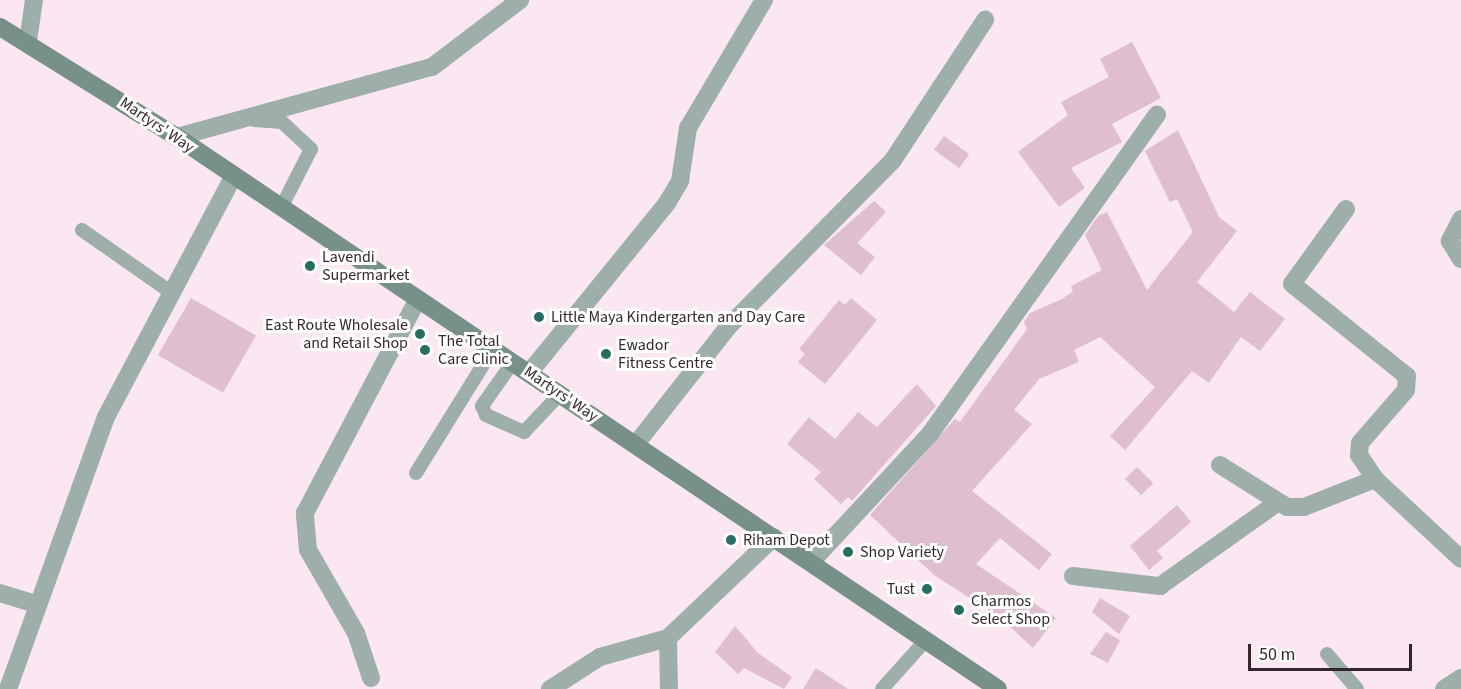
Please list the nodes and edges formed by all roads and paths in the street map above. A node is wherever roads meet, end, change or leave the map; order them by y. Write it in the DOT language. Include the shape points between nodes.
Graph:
graph roads {
  1 [pos="34,0"];
  2 [pos="520,0"];
  3 [pos="764,0"];
  4 [pos="985,20"];
  5 [pos="0,27"];
  6 [pos="28,41"];
  7 [pos="1158,114"];
  8 [pos="240,119"];
  9 [pos="177,136"];
  10 [pos="233,177"];
  11 [pos="281,208"];
  12 [pos="1346,209"];
  13 [pos="1461,219"];
  14 [pos="82,230"];
  15 [pos="1461,259"];
  16 [pos="169,291"];
  17 [pos="418,298"];
  18 [pos="493,349"];
  19 [pos="513,362"];
  20 [pos="529,372"];
  21 [pos="560,394"];
  22 [pos="636,444"];
  23 [pos="1220,465"];
  24 [pos="416,473"];
  25 [pos="1375,479"];
  26 [pos="1277,503"];
  27 [pos="774,537"];
  28 [pos="1461,559"];
  29 [pos="811,562"];
  30 [pos="1073,576"];
  31 [pos="0,593"];
  32 [pos="34,604"];
  33 [pos="668,639"];
  34 [pos="926,640"];
  35 [pos="1327,654"];
  36 [pos="371,678"];
  37 [pos="1461,678"];
  38 [pos="8,689"];
  39 [pos="550,689"];
  40 [pos="669,689"];
  41 [pos="882,689"];
  42 [pos="998,689"];
  43 [pos="1357,689"];
  44 [pos="1444,689"];
  1 -- 6 [label="street"];
  2 -- 8 [label="street" via="432,67"];
  3 -- 20 [label="street" via="688,128 680,181 667,203"];
  4 -- 22 [label="street" via="893,160 728,327"];
  5 -- 6 [label="main road, Martyrs' Way"];
  6 -- 9 [label="main road, Martyrs' Way"];
  7 -- 29 [label="street" via="930,434"];
  8 -- 9 [label="street"];
  8 -- 11 [label="lane" via="282,122 311,149"];
  9 -- 10 [label="main road, Martyrs' Way"];
  10 -- 11 [label="main road, Martyrs' Way"];
  10 -- 16 [label="street"];
  11 -- 17 [label="main road, Martyrs' Way"];
  12 -- 25 [label="street" via="1292,284 1407,376 1406,390 1357,448"];
  13 -- 15 [label="street" via="1450,241"];
  14 -- 16 [label="lane"];
  16 -- 32 [label="street" via="105,417"];
  17 -- 18 [label="main road, Martyrs' Way"];
  17 -- 36 [label="street" via="305,513 308,550 356,633"];
  18 -- 19 [label="main road, Martyrs' Way"];
  18 -- 24 [label="lane"];
  19 -- 20 [label="main road, Martyrs' Way"];
  19 -- 21 [label="lane" via="482,406 486,415 524,432"];
  20 -- 21 [label="main road, Martyrs' Way"];
  21 -- 22 [label="main road, Martyrs' Way"];
  22 -- 27 [label="main road, Martyrs' Way"];
  23 -- 26 [label="street"];
  25 -- 26 [label="street" via="1304,507"];
  25 -- 28 [label="street"];
  26 -- 30 [label="street" via="1160,586"];
  27 -- 29 [label="main road, Martyrs' Way"];
  27 -- 33 [label="street"];
  29 -- 34 [label="main road, Martyrs' Way"];
  31 -- 32 [label="street"];
  32 -- 38 [label="street"];
  33 -- 39 [label="street" via="600,657"];
  33 -- 40 [label="street"];
  34 -- 41 [label="lane"];
  34 -- 42 [label="main road, Martyrs' Way"];
  35 -- 43 [label="lane"];
  37 -- 44 [label="street"];
}
